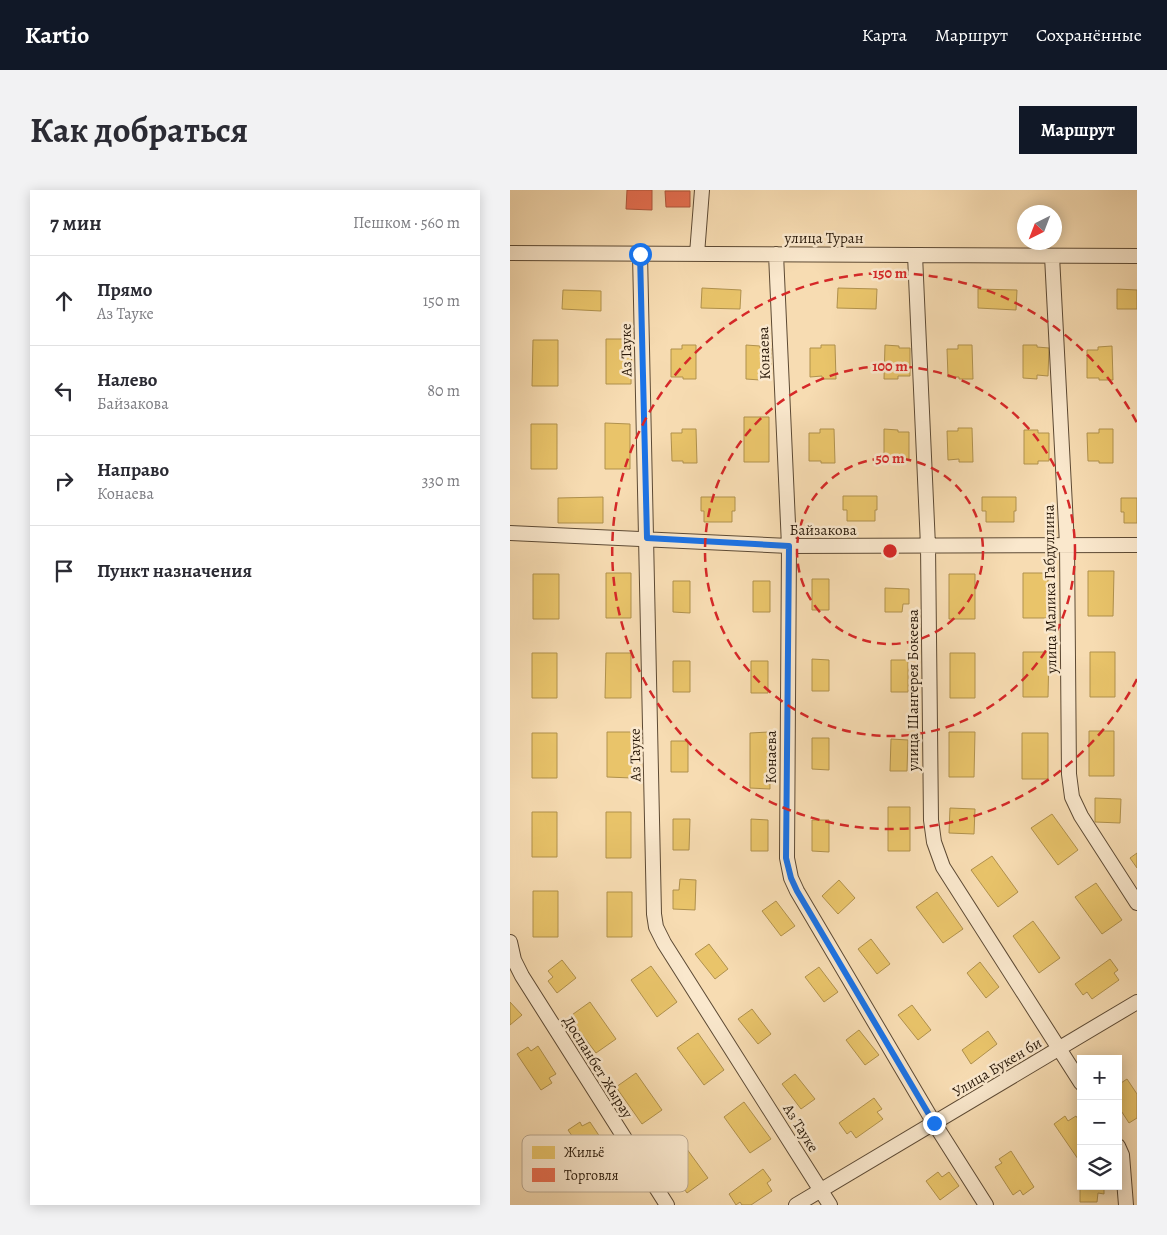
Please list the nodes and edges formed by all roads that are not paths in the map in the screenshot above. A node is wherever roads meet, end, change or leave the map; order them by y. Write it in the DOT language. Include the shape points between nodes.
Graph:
graph roads {
  1 [pos="702,190"];
  2 [pos="510,253"];
  3 [pos="640,254"];
  4 [pos="697,254"];
  5 [pos="776,254"];
  6 [pos="915,255"];
  7 [pos="1052,256"];
  8 [pos="1137,256"];
  9 [pos="510,533"];
  10 [pos="647,538"];
  11 [pos="1067,545"];
  12 [pos="1137,545"];
  13 [pos="789,546"];
  14 [pos="928,546"];
  15 [pos="1137,903"];
  16 [pos="510,942"];
  17 [pos="1137,1002"];
  18 [pos="1060,1048"];
  19 [pos="1077,1076"];
  20 [pos="934,1123"];
  21 [pos="623,1135"];
  22 [pos="1122,1155"];
  23 [pos="821,1190"];
  24 [pos="659,1192"];
  25 [pos="667,1205"];
  26 [pos="796,1205"];
  27 [pos="830,1205"];
  28 [pos="986,1205"];
  29 [pos="1126,1205"];
  1 -- 4 [label="street"];
  2 -- 3 [label="street, улица Туран"];
  3 -- 4 [label="street, улица Туран"];
  3 -- 10 [label="street, Аз Тауке"];
  4 -- 5 [label="street, улица Туран"];
  5 -- 6 [label="street, улица Туран"];
  5 -- 13 [label="street, Конаева"];
  6 -- 7 [label="street, улица Туран"];
  6 -- 14 [label="street, улица Шангерея Бокеева"];
  7 -- 8 [label="street, улица Туран"];
  7 -- 11 [label="street, улица Малика Габдуллина"];
  9 -- 10 [label="street, Байзакова"];
  10 -- 13 [label="street, Байзакова"];
  10 -- 23 [label="street, Аз Тауке" via="656,927"];
  11 -- 12 [label="street, Байзакова"];
  11 -- 14 [label="street, Байзакова"];
  11 -- 15 [label="street, улица Малика Габдуллина" via="1069,774 1072,797"];
  13 -- 14 [label="street, Байзакова"];
  13 -- 20 [label="street, Конаева" via="786,858 791,878"];
  14 -- 18 [label="street, улица Шангерея Бокеева" via="931,820 934,842 944,866"];
  16 -- 21 [label="street, Доспанбет Жырау" via="522,976"];
  17 -- 18 [label="street, Улица Букен би"];
  18 -- 19 [label="street, улица Шангерея Бокеева"];
  18 -- 20 [label="street, Улица Букен би"];
  20 -- 23 [label="street, Улица Букен би"];
  20 -- 28 [label="street, Конаева"];
  22 -- 29 [label="street"];
  23 -- 26 [label="street, Улица Букен би"];
  23 -- 27 [label="street, Аз Тауке"];
  24 -- 25 [label="street, Доспанбет Жырау"];
}
